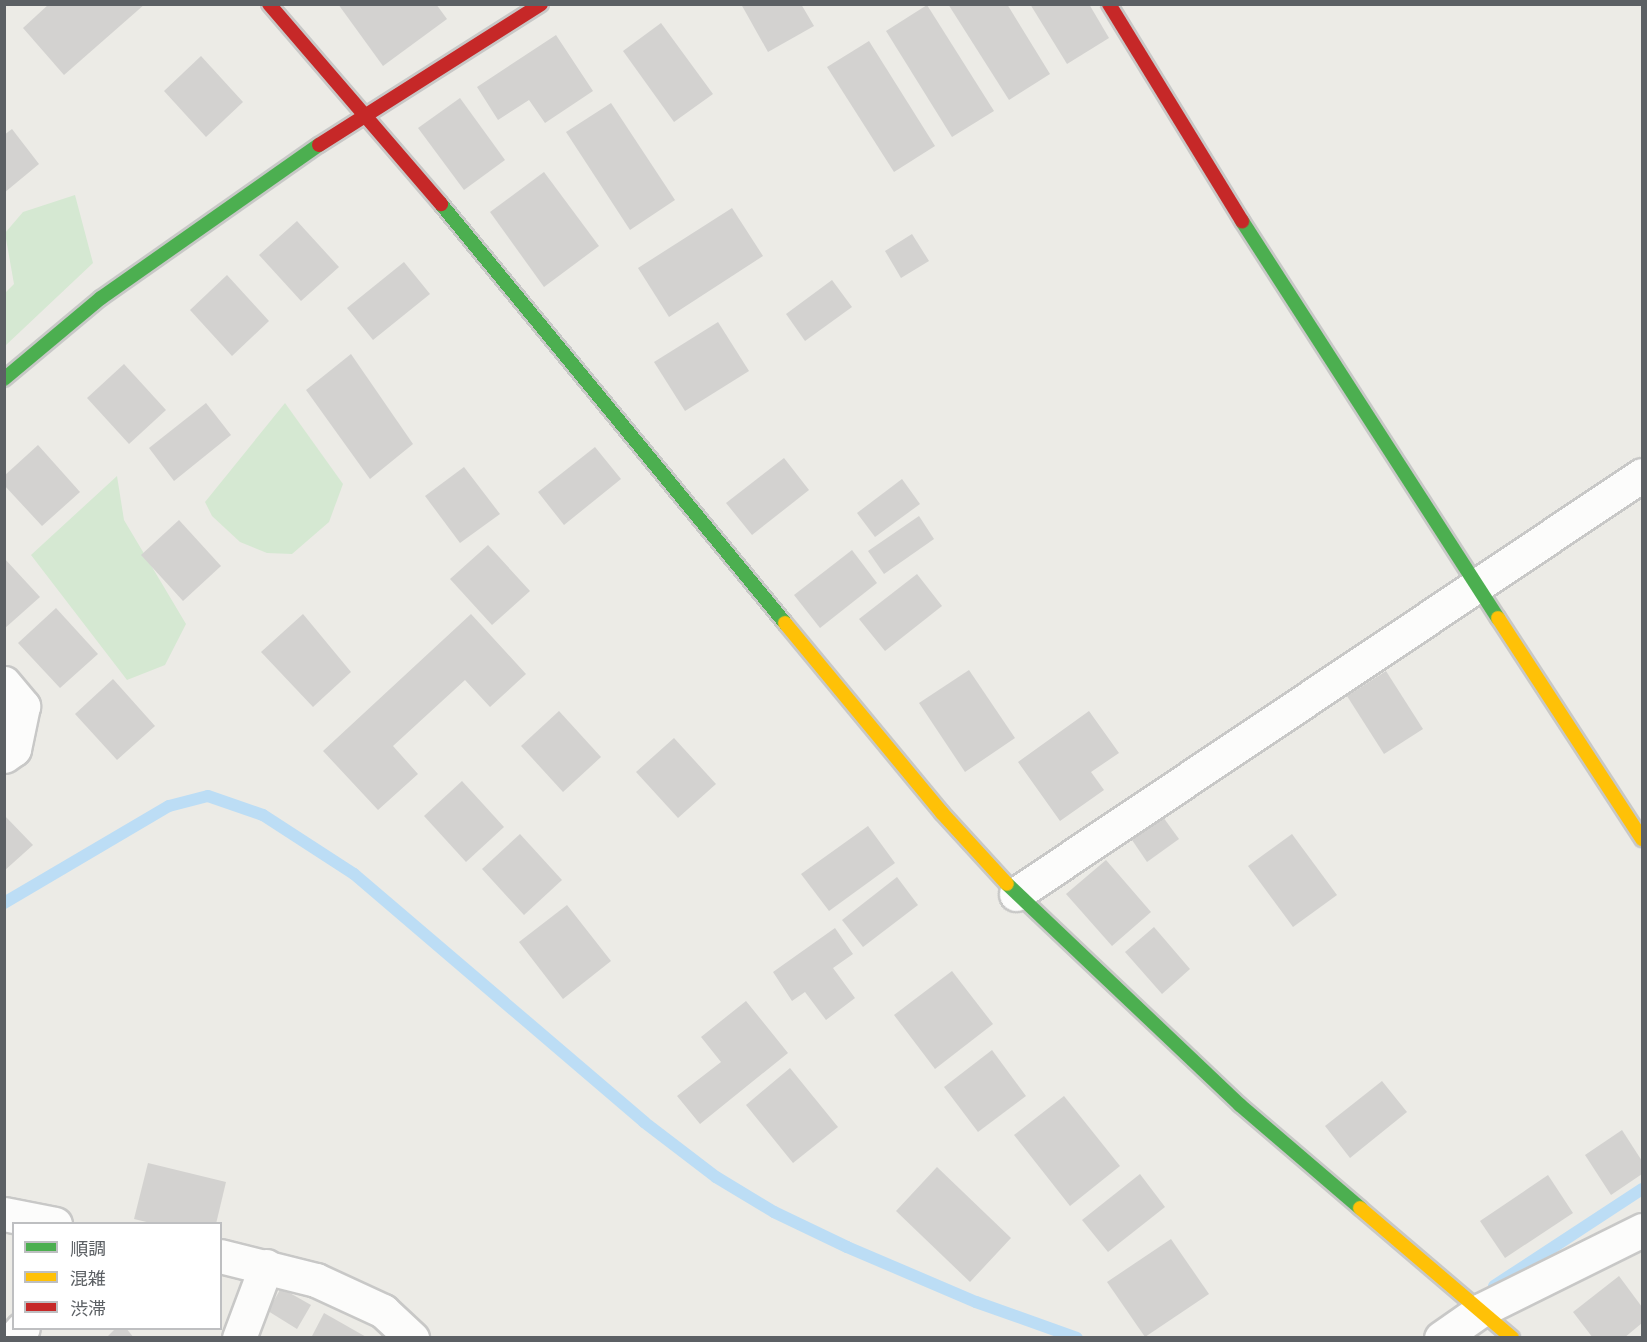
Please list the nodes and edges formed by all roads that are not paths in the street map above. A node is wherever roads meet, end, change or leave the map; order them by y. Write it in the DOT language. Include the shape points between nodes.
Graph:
graph roads {
  1 [pos="269,4"];
  2 [pos="541,4"];
  3 [pos="1109,4"];
  4 [pos="366,113"];
  5 [pos="4,380"];
  6 [pos="1642,475"];
  7 [pos="1476,587"];
  8 [pos="4,683"];
  9 [pos="4,756"];
  10 [pos="1642,839"];
  11 [pos="1016,894"];
  12 [pos="4,1214"];
  13 [pos="46,1222"];
  14 [pos="1642,1230"];
  15 [pos="222,1256"];
  16 [pos="266,1266"];
  17 [pos="1481,1310"];
  18 [pos="239,1338"];
  19 [pos="412,1338"];
  20 [pos="1441,1338"];
  21 [pos="1512,1338"];
  1 -- 4 [label="street"];
  2 -- 4 [label="street"];
  3 -- 7 [label="street" via="1298,312"];
  4 -- 5 [label="street" via="101,298"];
  4 -- 11 [label="street" via="881,740"];
  6 -- 7 [label="street"];
  7 -- 10 [label="street"];
  7 -- 11 [label="street"];
  8 -- 9 [label="street" via="23,706 14,749"];
  11 -- 17 [label="street" via="1240,1105"];
  12 -- 13 [label="street"];
  14 -- 17 [label="street"];
  15 -- 16 [label="street"];
  16 -- 18 [label="street"];
  16 -- 19 [label="street" via="316,1280 383,1311"];
  17 -- 20 [label="street"];
  17 -- 21 [label="street"];
}
